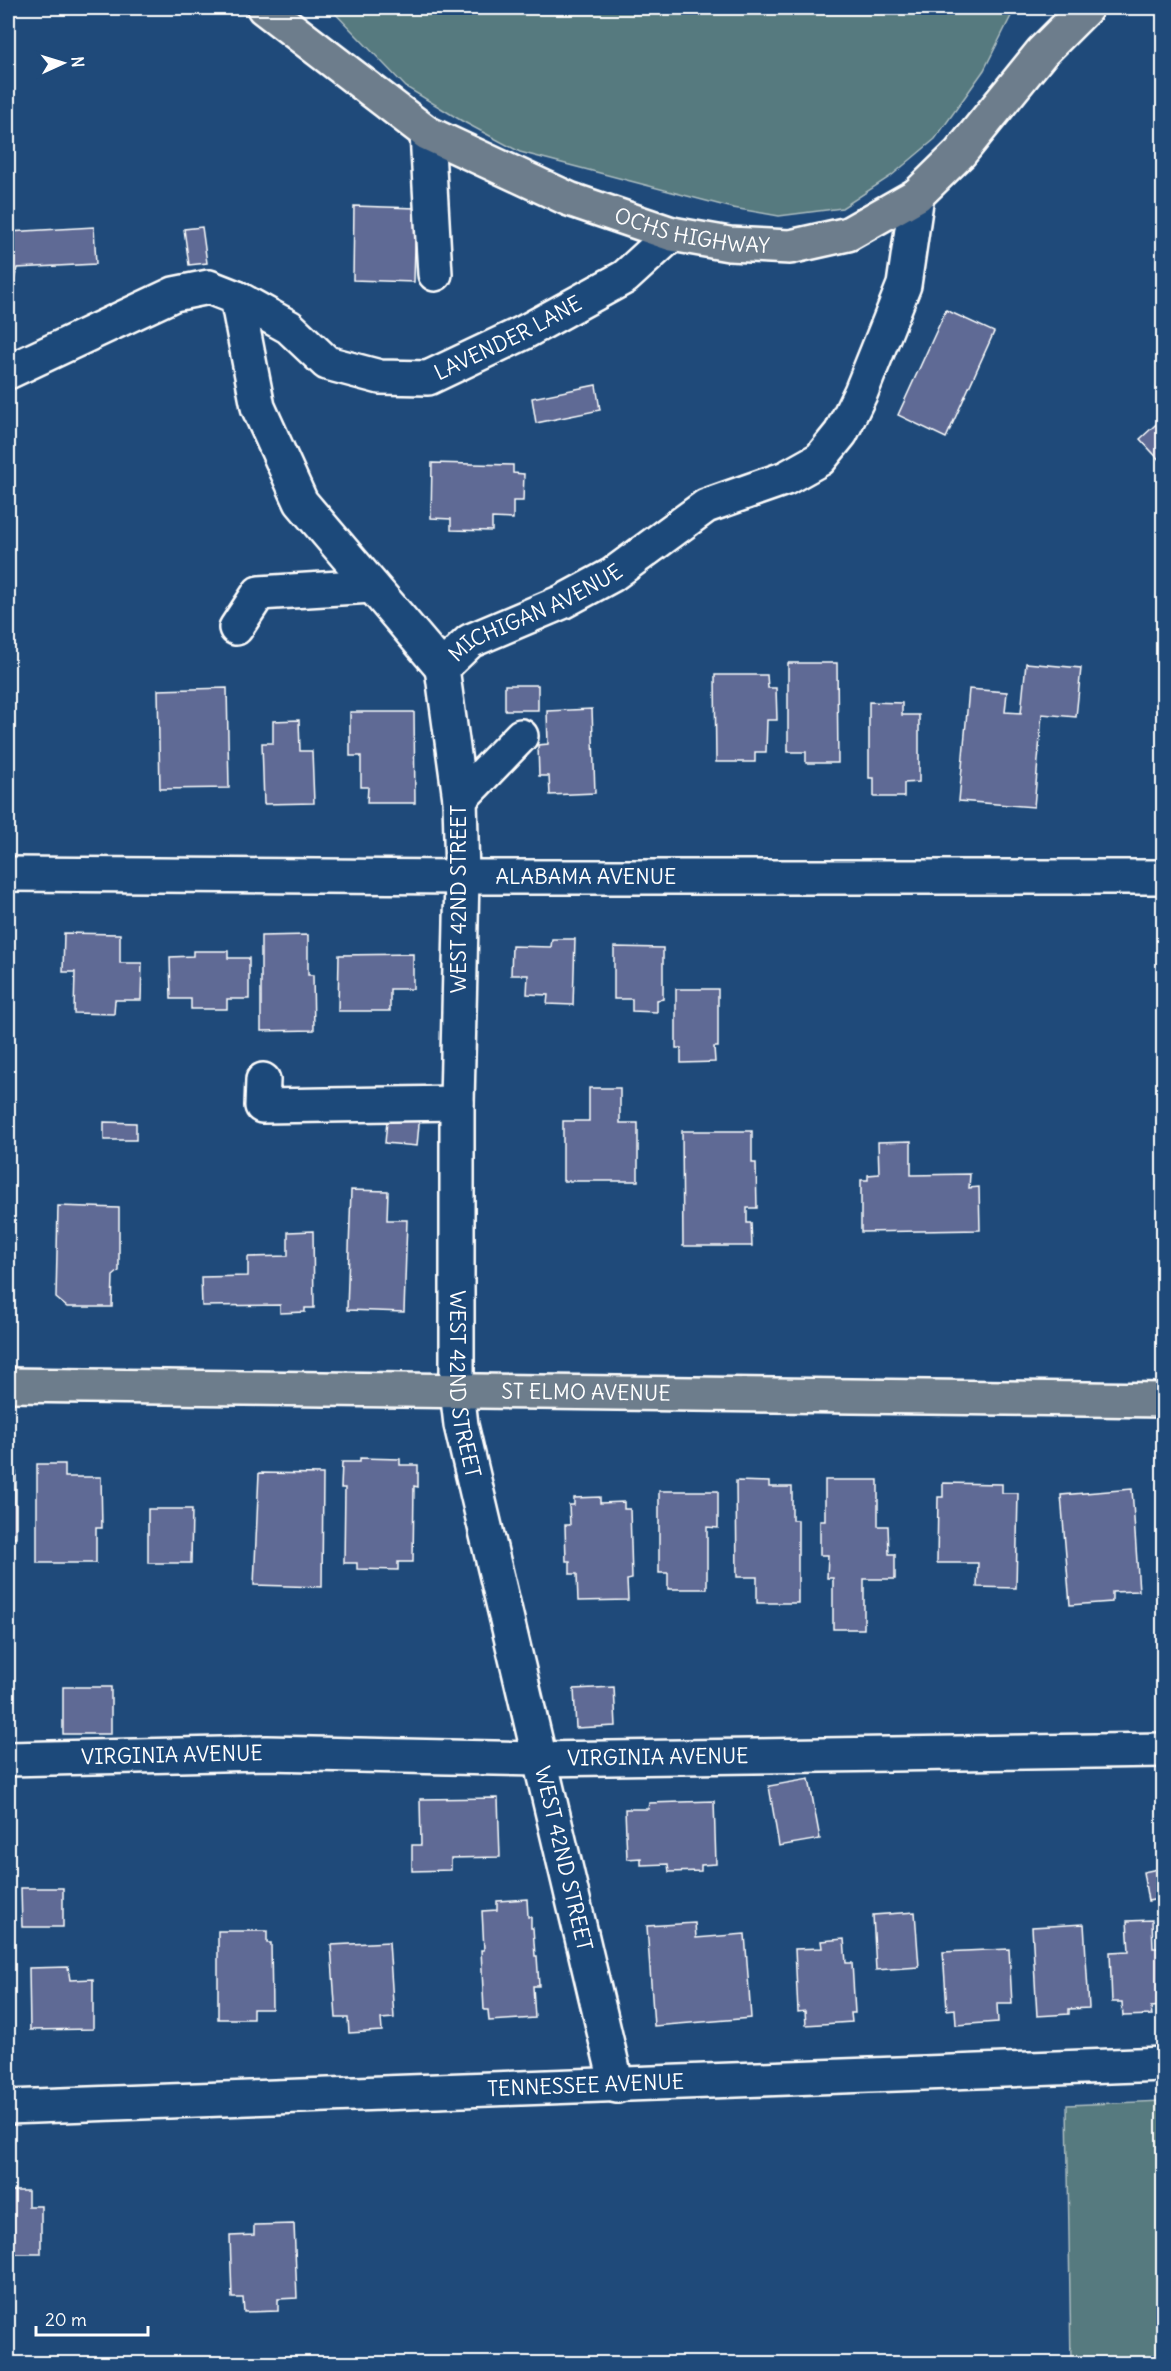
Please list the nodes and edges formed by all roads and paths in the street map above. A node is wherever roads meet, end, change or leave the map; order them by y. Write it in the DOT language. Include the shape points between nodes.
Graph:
graph roads {
  1 [pos="264,8"];
  2 [pos="1086,8"];
  3 [pos="427,133"];
  4 [pos="917,195"];
  5 [pos="672,234"];
  6 [pos="435,274"];
  7 [pos="237,298"];
  8 [pos="8,372"];
  9 [pos="372,586"];
  10 [pos="236,628"];
  11 [pos="442,668"];
  12 [pos="521,736"];
  13 [pos="460,799"];
  14 [pos="8,874"];
  15 [pos="462,877"];
  16 [pos="1164,877"];
  17 [pos="263,1080"];
  18 [pos="457,1103"];
  19 [pos="8,1385"];
  20 [pos="457,1390"];
  21 [pos="1164,1400"];
  22 [pos="1164,1750"];
  23 [pos="8,1759"];
  24 [pos="538,1759"];
  25 [pos="1164,2064"];
  26 [pos="617,2086"];
  27 [pos="8,2108"];
  1 -- 3 [label="main road, OCHS HIGHWAY"];
  2 -- 4 [label="main road, OCHS HIGHWAY" via="1042,52 960,153"];
  3 -- 5 [label="main road, OCHS HIGHWAY" via="569,199"];
  3 -- 6 [label="street"];
  4 -- 5 [label="main road, OCHS HIGHWAY" via="848,234 790,247 729,244"];
  4 -- 11 [label="street, MICHIGAN AVENUE" via="904,285 856,402 841,433 820,459 786,478 706,506 612,575 561,602 470,640"];
  5 -- 7 [label="street, LAVENDER LANE" via="625,278 428,378 380,377 327,363 289,327"];
  7 -- 8 [label="street" via="208,287 174,294"];
  7 -- 9 [label="street, MICHIGAN AVENUE" via="258,407 302,502"];
  9 -- 10 [label="street" via="259,593"];
  9 -- 11 [label="street, MICHIGAN AVENUE"];
  11 -- 13 [label="street, WEST 42ND STREET"];
  12 -- 13 [label="street"];
  13 -- 15 [label="street, WEST 42ND STREET"];
  14 -- 15 [label="street, ALABAMA AVENUE"];
  15 -- 16 [label="street, ALABAMA AVENUE"];
  15 -- 18 [label="street, WEST 42ND STREET"];
  17 -- 18 [label="street" via="262,1106"];
  18 -- 20 [label="street, WEST 42ND STREET"];
  19 -- 20 [label="main road, ST ELMO AVENUE"];
  20 -- 21 [label="main road, ST ELMO AVENUE"];
  20 -- 24 [label="street, WEST 42ND STREET" via="461,1425"];
  22 -- 24 [label="street, VIRGINIA AVENUE"];
  23 -- 24 [label="street, VIRGINIA AVENUE" via="267,1752"];
  24 -- 26 [label="street, WEST 42ND STREET"];
  25 -- 26 [label="street, TENNESSEE AVENUE"];
  26 -- 27 [label="street, TENNESSEE AVENUE"];
}
